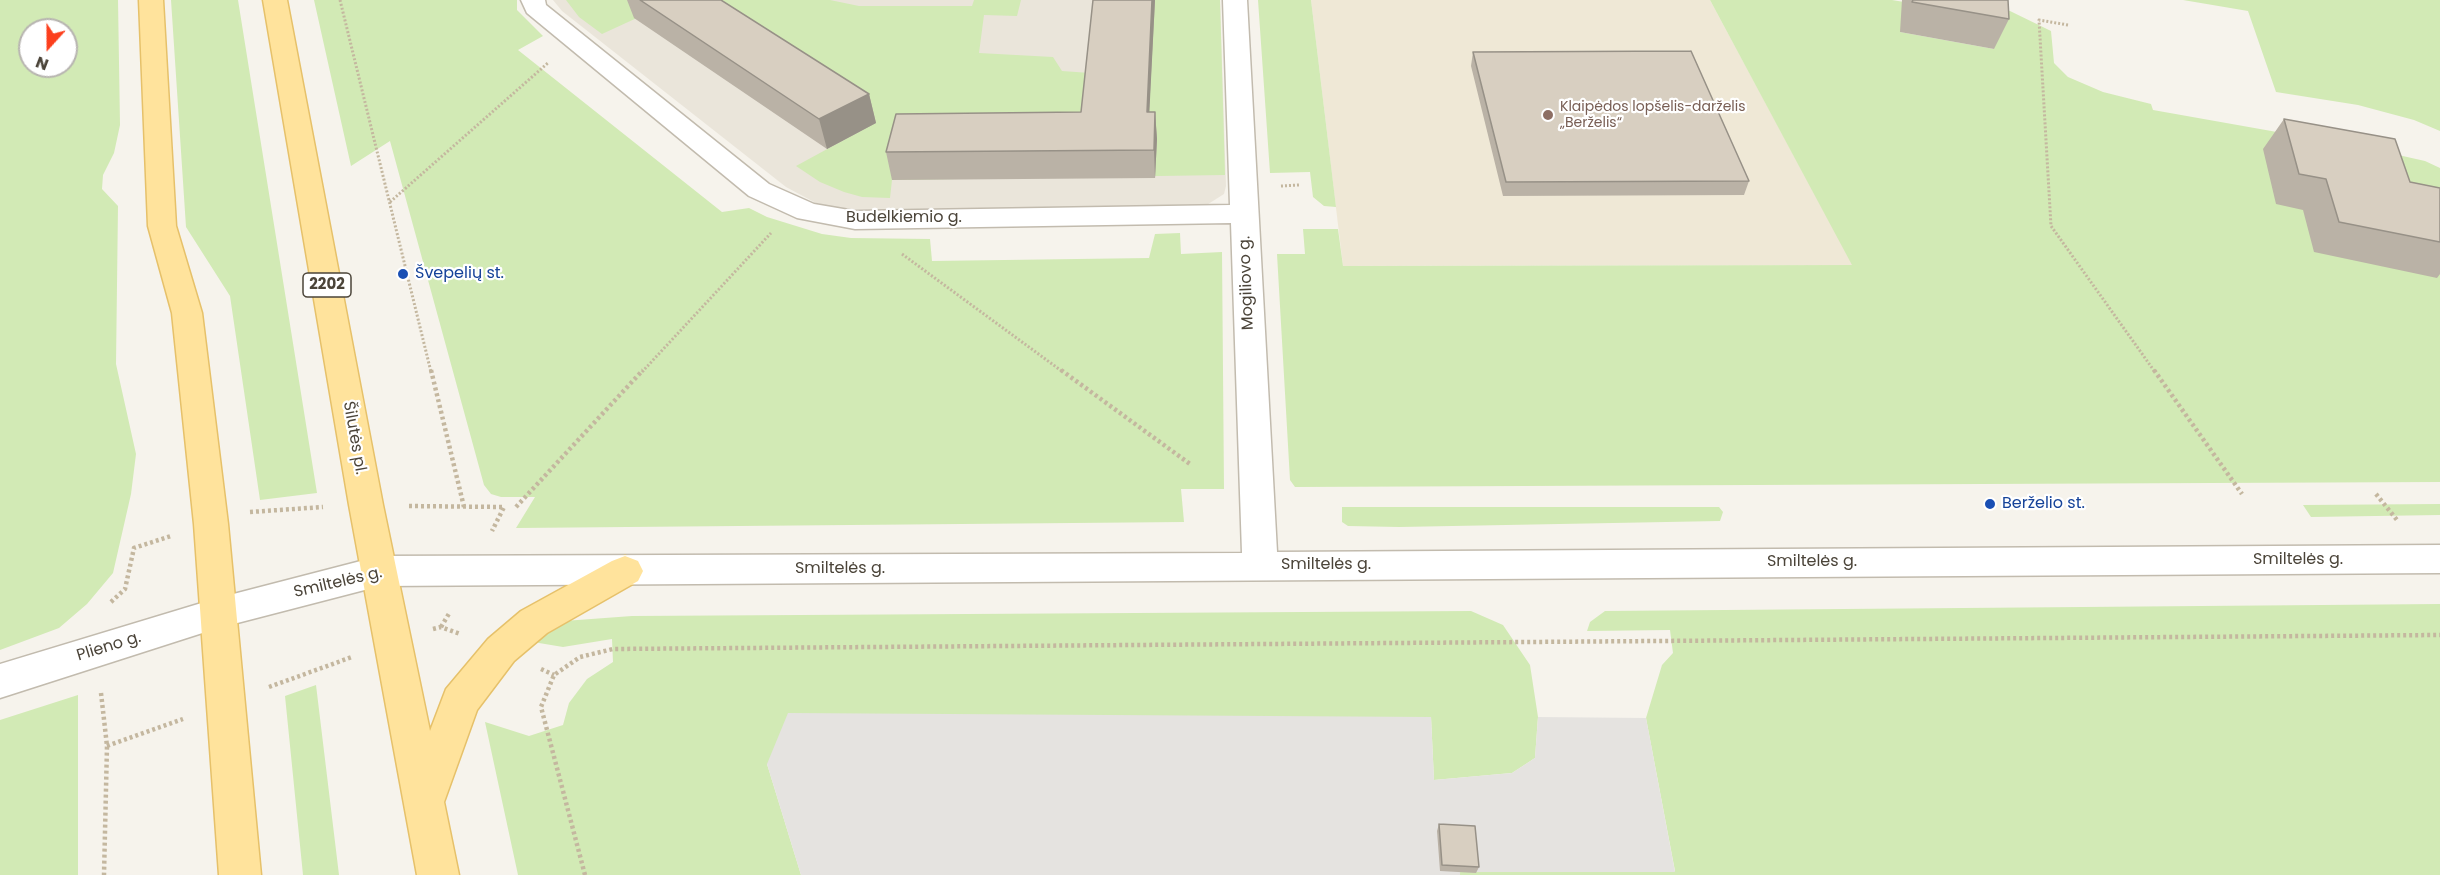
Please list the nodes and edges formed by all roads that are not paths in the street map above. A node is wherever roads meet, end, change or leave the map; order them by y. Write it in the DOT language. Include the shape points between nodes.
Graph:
graph roads {
  1 [pos="151,0"];
  2 [pos="275,0"];
  3 [pos="533,0"];
  4 [pos="1234,0"];
  5 [pos="1244,213"];
  6 [pos="2440,559"];
  7 [pos="1260,565"];
  8 [pos="380,571"];
  9 [pos="625,571"];
  10 [pos="218,613"];
  11 [pos="0,681"];
  12 [pos="424,801"];
  13 [pos="240,875"];
  14 [pos="438,875"];
  1 -- 10 [label="main road" via="162,226 187,313"];
  2 -- 8 [label="main road, Šilutės pl. / 2202"];
  3 -- 5 [label="street, Budelkiemio g." via="534,8 759,190 807,212 855,220"];
  4 -- 5 [label="street, Mogiliovo g."];
  5 -- 7 [label="street, Mogiliovo g."];
  6 -- 7 [label="street, Smiltelės g."];
  7 -- 9 [label="street, Smiltelės g."];
  8 -- 9 [label="street, Smiltelės g."];
  8 -- 10 [label="street, Smiltelės g."];
  8 -- 12 [label="main road, Šilutės pl. / 2202"];
  9 -- 12 [label="main road" via="534,622 501,650 460,701"];
  10 -- 11 [label="street, Plieno g."];
  10 -- 13 [label="main road"];
  12 -- 14 [label="main road, Šilutės pl. / 2202"];
}
